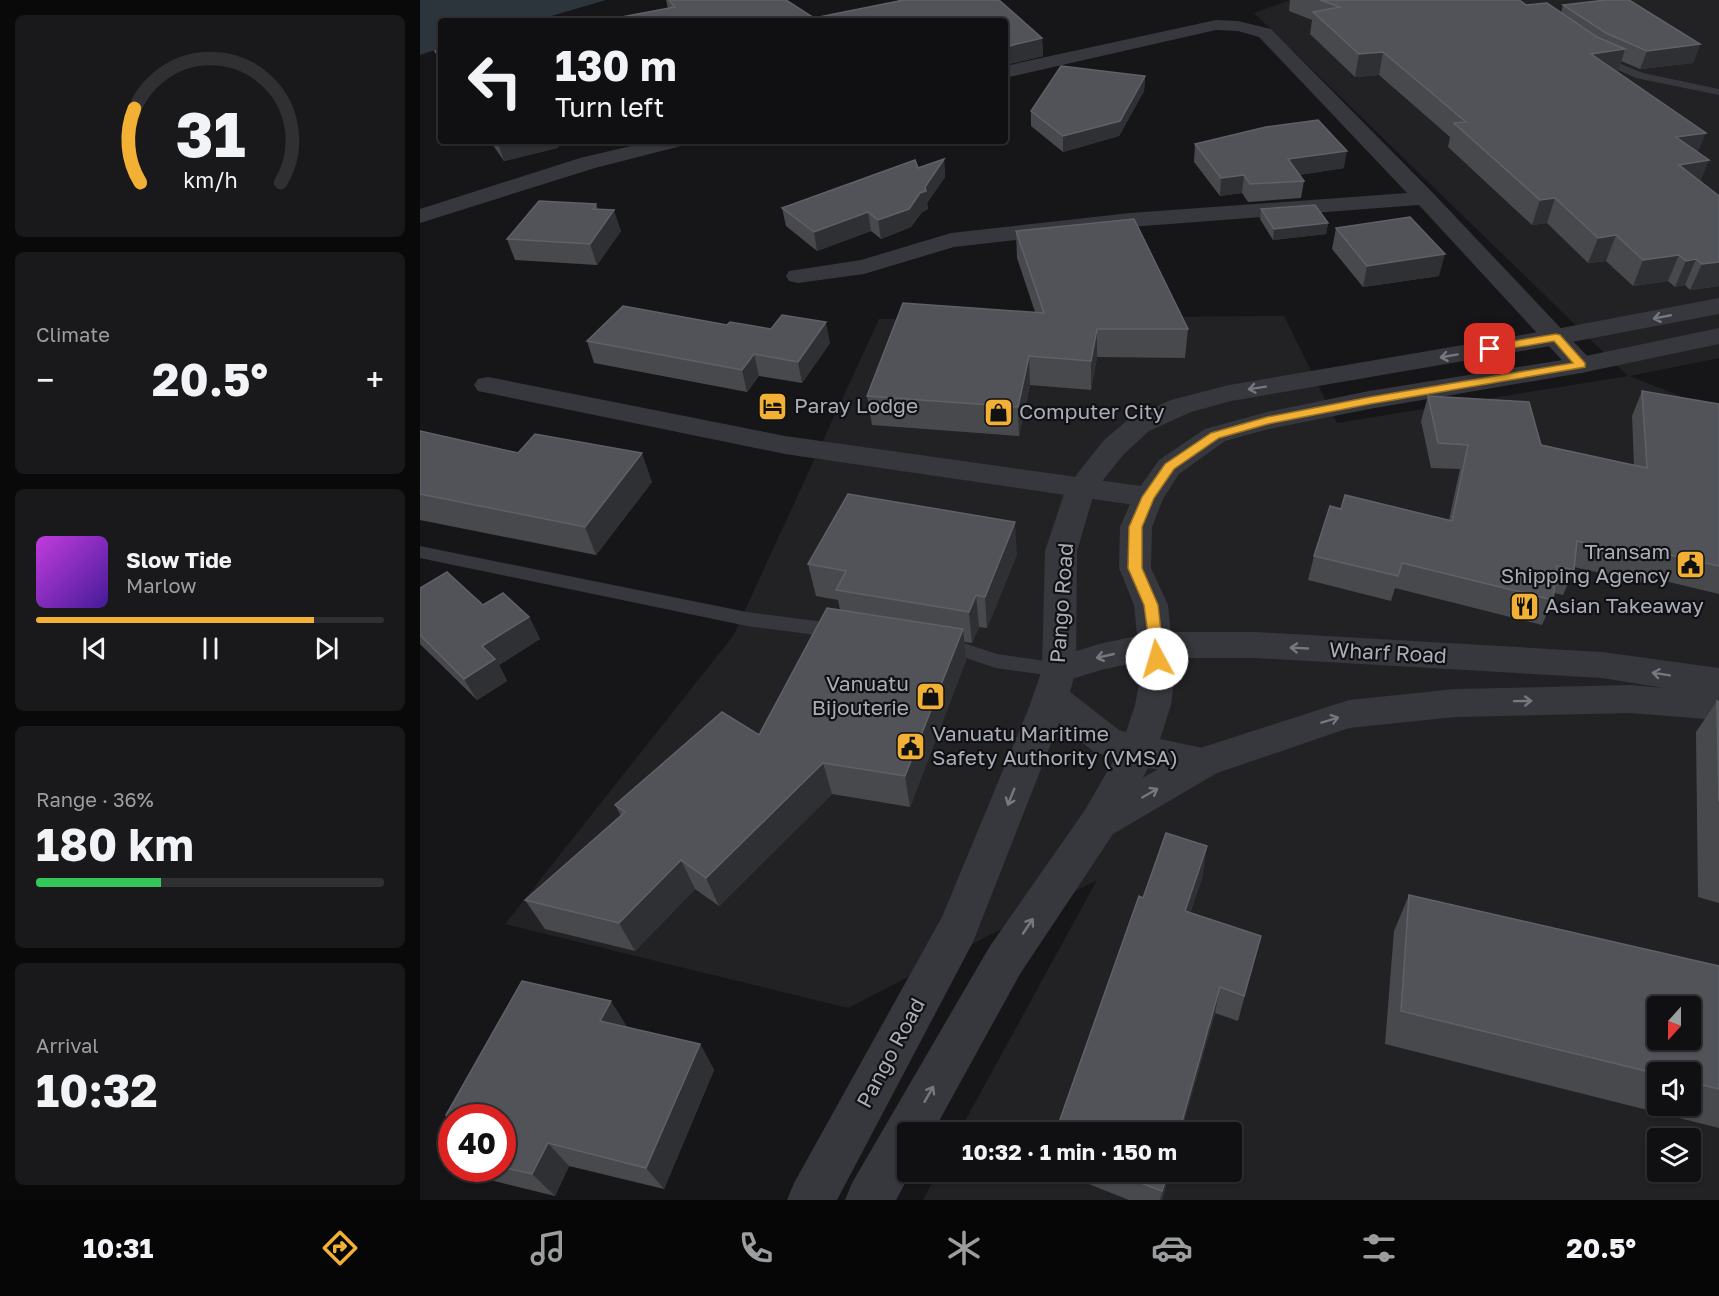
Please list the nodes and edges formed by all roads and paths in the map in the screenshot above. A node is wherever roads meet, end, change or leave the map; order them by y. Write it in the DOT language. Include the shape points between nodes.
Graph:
graph roads {
  1 [pos="1586,50"];
  2 [pos="1008,71"];
  3 [pos="1719,92"];
  4 [pos="666,144"];
  5 [pos="1425,198"];
  6 [pos="420,216"];
  7 [pos="798,276"];
  8 [pos="1719,306"];
  9 [pos="1719,336"];
  10 [pos="1556,337"];
  11 [pos="1581,365"];
  12 [pos="488,385"];
  13 [pos="1081,488"];
  14 [pos="1148,497"];
  15 [pos="420,552"];
  16 [pos="856,633"];
  17 [pos="922,644"];
  18 [pos="1155,645"];
  19 [pos="1719,682"];
  20 [pos="1055,683"];
  21 [pos="1719,706"];
  22 [pos="1138,751"];
  23 [pos="1204,762"];
  24 [pos="1099,822"];
  25 [pos="811,1200"];
  26 [pos="869,1200"];
  1 -- 3 [label="lane" via="1640,76"];
  2 -- 5 [label="street" via="1192,28 1216,25 1254,29 1273,40"];
  4 -- 6 [label="street" via="588,163"];
  5 -- 7 [label="street" via="1130,220 951,240 864,267"];
  5 -- 10 [label="street"];
  8 -- 10 [label="street, Pango Road, one-way"];
  9 -- 11 [label="street"];
  10 -- 11 [label="street"];
  10 -- 13 [label="street, Pango Road, one-way" via="1229,393 1181,406 1140,425 1114,447"];
  11 -- 14 [label="street" via="1370,400 1215,435 1169,467"];
  12 -- 13 [label="street" via="785,445"];
  13 -- 14 [label="street"];
  13 -- 20 [label="street, Pango Road" via="1061,551"];
  14 -- 18 [label="street" via="1136,527 1135,568 1151,605"];
  15 -- 16 [label="lane" via="747,619"];
  17 -- 20 [label="lane" via="967,651"];
  19 -- 18 [label="street, Wharf Road, one-way" via="1602,665 1255,645"];
  18 -- 20 [label="street, Wharf Road, one-way" via="1100,657"];
  18 -- 22 [label="street" via="1158,673 1153,705"];
  20 -- 22 [label="street" via="1107,741"];
  20 -- 25 [label="street, Pango Road, one-way" via="958,928"];
  23 -- 21 [label="street, one-way" via="1349,714 1455,702 1630,699"];
  22 -- 23 [label="street"];
  22 -- 24 [label="street"];
  24 -- 23 [label="street, one-way"];
  26 -- 24 [label="street, one-way" via="1005,960"];
}
